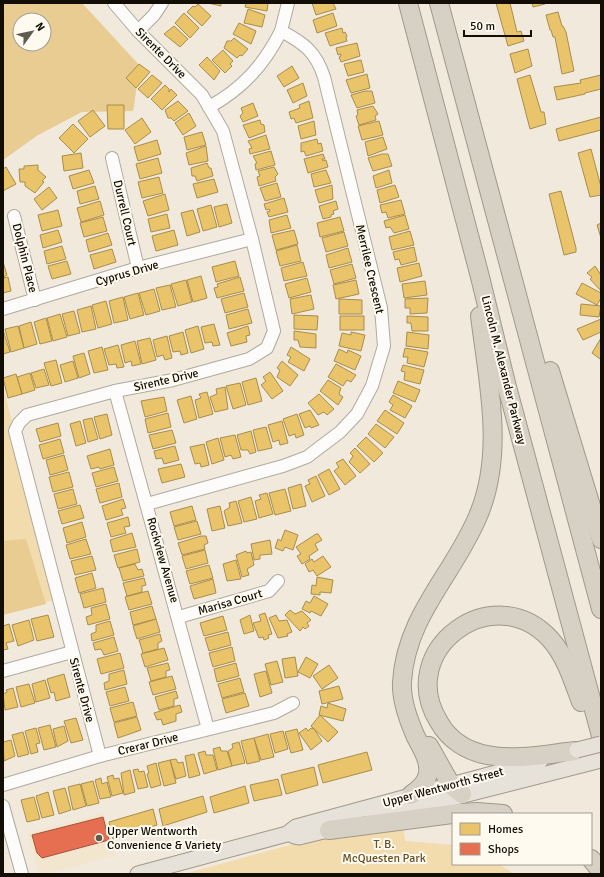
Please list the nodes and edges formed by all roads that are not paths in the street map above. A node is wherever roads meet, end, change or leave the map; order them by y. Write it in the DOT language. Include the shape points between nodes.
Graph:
graph roads {
  1 [pos="114,3"];
  2 [pos="162,3"];
  3 [pos="288,3"];
  4 [pos="408,3"];
  5 [pos="439,3"];
  6 [pos="138,30"];
  7 [pos="282,30"];
  8 [pos="210,107"];
  9 [pos="112,158"];
  10 [pos="492,200"];
  11 [pos="14,216"];
  12 [pos="252,240"];
  13 [pos="138,268"];
  14 [pos="480,276"];
  15 [pos="35,300"];
  16 [pos="3,309"];
  17 [pos="115,391"];
  18 [pos="147,504"];
  19 [pos="601,539"];
  20 [pos="278,582"];
  21 [pos="601,610"];
  22 [pos="179,617"];
  23 [pos="72,652"];
  24 [pos="407,653"];
  25 [pos="3,671"];
  26 [pos="293,703"];
  27 [pos="208,729"];
  28 [pos="601,736"];
  29 [pos="601,744"];
  30 [pos="601,755"];
  31 [pos="100,756"];
  32 [pos="578,756"];
  33 [pos="601,760"];
  34 [pos="3,785"];
  35 [pos="456,790"];
  36 [pos="411,795"];
  37 [pos="3,806"];
  38 [pos="460,813"];
  39 [pos="490,813"];
  40 [pos="452,814"];
  41 [pos="329,830"];
  42 [pos="287,834"];
  43 [pos="592,861"];
  44 [pos="601,871"];
  45 [pos="22,874"];
  46 [pos="138,874"];
  1 -- 6 [label="street, Sirente Drive"];
  2 -- 6 [label="street"];
  3 -- 7 [label="street"];
  4 -- 14 [label="highway, Lincoln M. Alexander Parkway"];
  5 -- 10 [label="highway"];
  6 -- 8 [label="street, Sirente Drive" via="190,82"];
  7 -- 8 [label="street" via="267,57 251,77"];
  7 -- 18 [label="street, Merrilee Crescent" via="309,49 324,77 381,308 384,346 372,386 357,414 340,432 307,457"];
  8 -- 12 [label="street, Sirente Drive" via="223,131"];
  9 -- 13 [label="street, Durrell Court"];
  10 -- 19 [label="highway" via="507,227"];
  10 -- 21 [label="highway"];
  11 -- 15 [label="street, Dolphin Place"];
  12 -- 13 [label="street, Cyprus Drive"];
  12 -- 17 [label="street, Sirente Drive" via="274,331 267,348 242,361 173,380"];
  13 -- 15 [label="street, Cyprus Drive"];
  14 -- 24 [label="highway" via="478,305 493,426 490,477 479,516 423,611"];
  14 -- 28 [label="highway, Lincoln M. Alexander Parkway" via="506,383"];
  15 -- 16 [label="street, Cyprus Drive"];
  17 -- 18 [label="street, Rockview Avenue"];
  17 -- 23 [label="street, Sirente Drive" via="27,415 15,431"];
  18 -- 22 [label="street, Rockview Avenue"];
  20 -- 22 [label="street, Marisa Court" via="269,591"];
  22 -- 27 [label="street, Rockview Avenue"];
  23 -- 25 [label="street"];
  23 -- 31 [label="street, Sirente Drive"];
  24 -- 35 [label="highway" via="409,690 417,722"];
  24 -- 36 [label="highway" via="402,683 403,697 428,769 425,782"];
  26 -- 27 [label="street, Crerar Drive" via="274,713"];
  27 -- 31 [label="street, Crerar Drive"];
  29 -- 32 [label="main road, Upper Wentworth Street, bridge"];
  30 -- 32 [label="highway" via="566,664 540,630 528,622 515,618 491,616 468,622 446,638 430,668 428,690 434,716 450,736 473,751 498,757"];
  31 -- 34 [label="street, Crerar Drive"];
  32 -- 33 [label="main road, Upper Wentworth Street"];
  32 -- 35 [label="main road, Upper Wentworth Street"];
  35 -- 36 [label="main road, Upper Wentworth Street"];
  35 -- 41 [label="main road, Upper Wentworth Street"];
  36 -- 42 [label="main road, Upper Wentworth Street" via="296,827"];
  37 -- 45 [label="street"];
  38 -- 39 [label="highway"];
  40 -- 41 [label="highway"];
  41 -- 42 [label="main road, Upper Wentworth Street" via="299,837"];
  42 -- 46 [label="main road, Upper Wentworth Street"];
  43 -- 44 [label="highway"];
}
